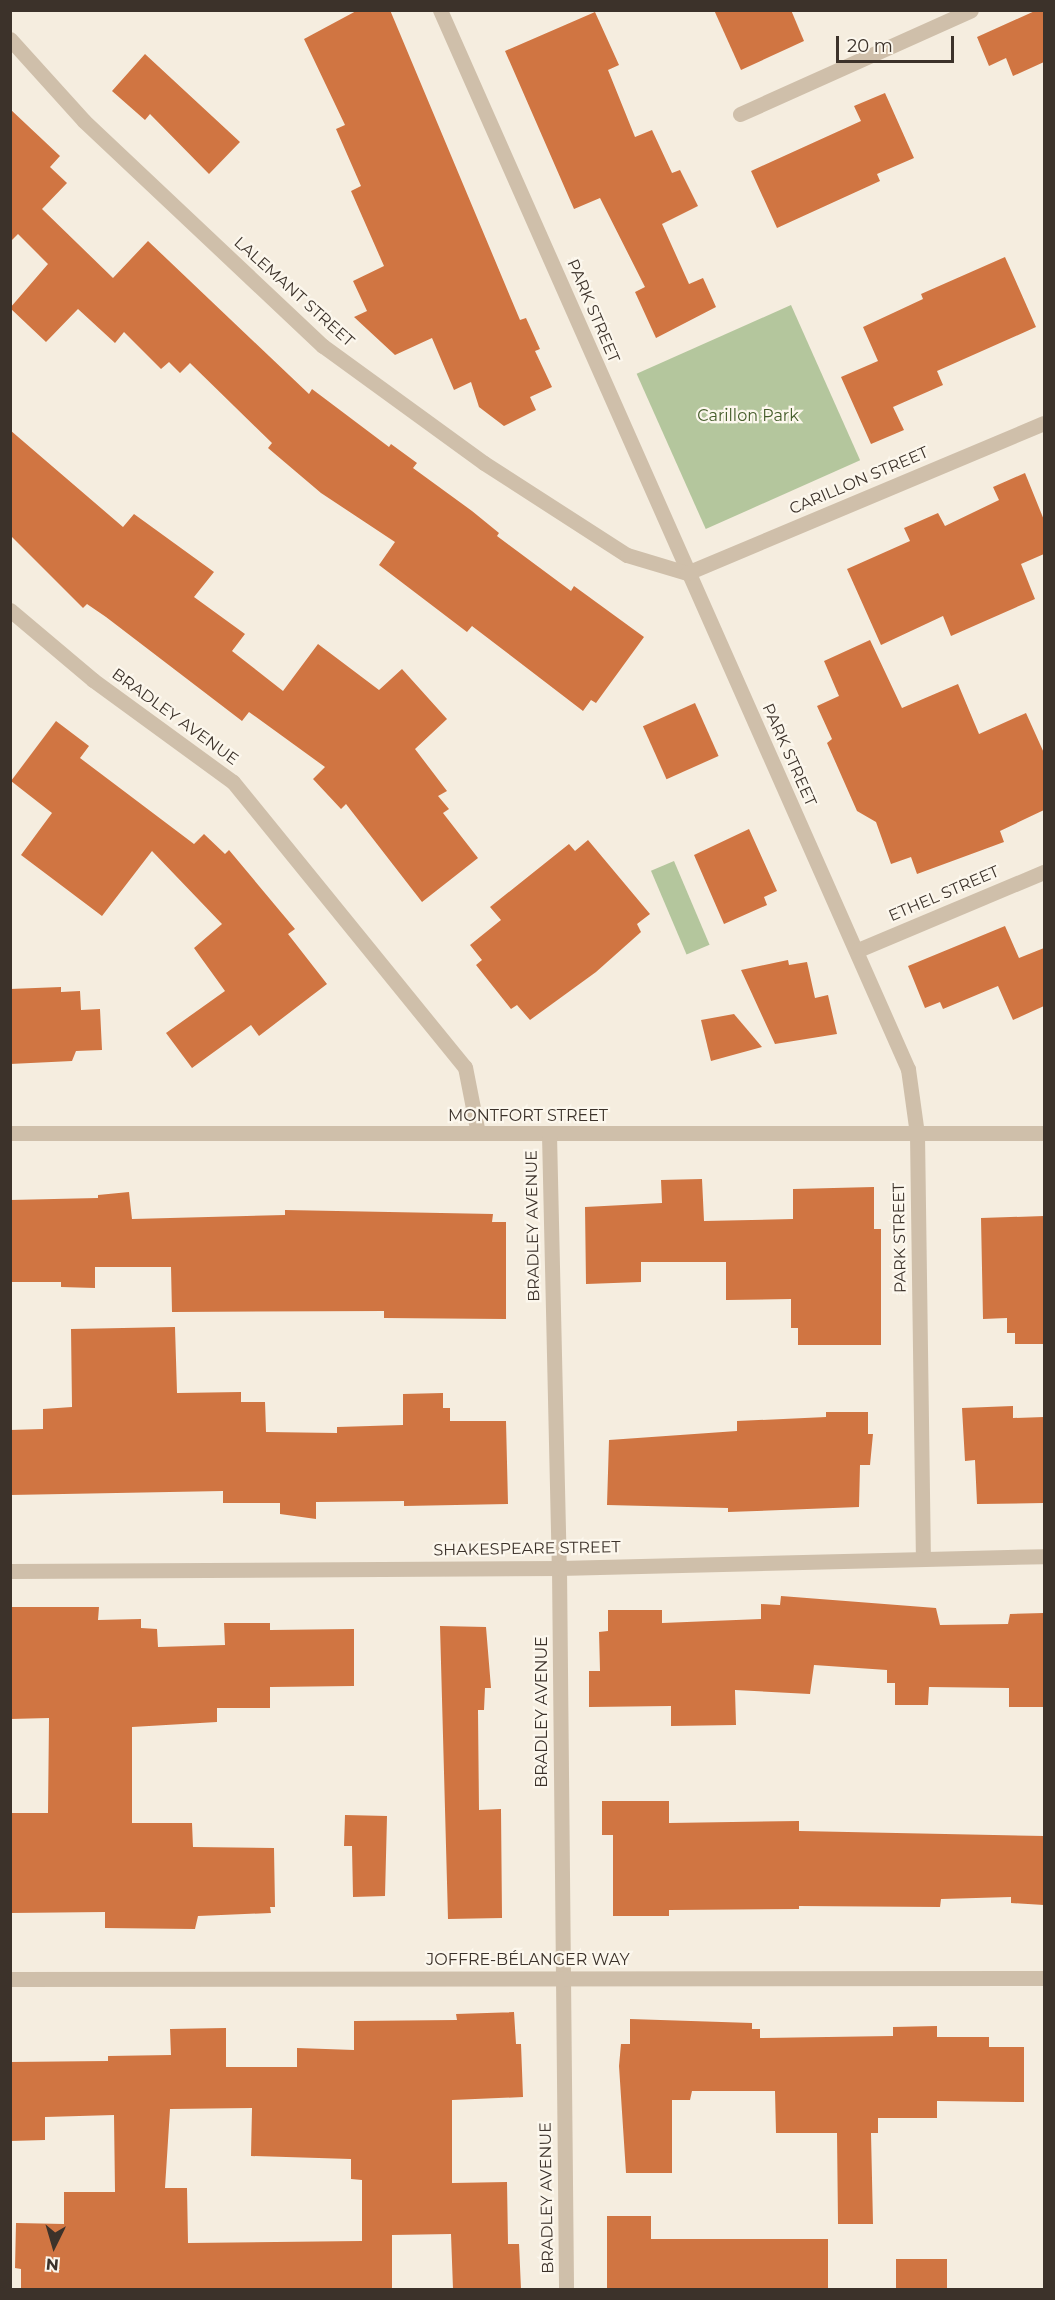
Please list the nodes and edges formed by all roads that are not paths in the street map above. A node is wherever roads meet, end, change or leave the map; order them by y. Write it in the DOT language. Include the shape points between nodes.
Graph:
graph roads {
  1 [pos="440,10"];
  2 [pos="971,10"];
  3 [pos="10,39"];
  4 [pos="740,114"];
  5 [pos="1044,423"];
  6 [pos="687,573"];
  7 [pos="10,610"];
  8 [pos="1044,872"];
  9 [pos="858,950"];
  10 [pos="10,1133"];
  11 [pos="478,1133"];
  12 [pos="1044,1133"];
  13 [pos="549,1134"];
  14 [pos="917,1134"];
  15 [pos="1044,1556"];
  16 [pos="923,1557"];
  17 [pos="560,1568"];
  18 [pos="10,1571"];
  19 [pos="1044,1977"];
  20 [pos="561,1978"];
  21 [pos="10,1979"];
  22 [pos="566,2289"];
  1 -- 6 [label="street, PARK STREET"];
  2 -- 4 [label="street"];
  3 -- 6 [label="street, LALEMANT STREET" via="84,121 323,346 484,463 627,555"];
  5 -- 6 [label="street, CARILLON STREET"];
  6 -- 9 [label="street, PARK STREET"];
  7 -- 11 [label="street, BRADLEY AVENUE" via="93,680 233,782 465,1067"];
  8 -- 9 [label="street, ETHEL STREET"];
  9 -- 14 [label="street, PARK STREET" via="908,1070"];
  10 -- 11 [label="street, MONTFORT STREET"];
  11 -- 13 [label="street, MONTFORT STREET"];
  12 -- 14 [label="street, MONTFORT STREET"];
  13 -- 14 [label="street, MONTFORT STREET"];
  13 -- 17 [label="street, BRADLEY AVENUE"];
  14 -- 16 [label="street, PARK STREET"];
  15 -- 16 [label="street, SHAKESPEARE STREET"];
  16 -- 17 [label="street, SHAKESPEARE STREET"];
  17 -- 18 [label="street, SHAKESPEARE STREET"];
  17 -- 20 [label="street, BRADLEY AVENUE"];
  19 -- 20 [label="street, JOFFRE-BÉLANGER WAY"];
  20 -- 21 [label="street, JOFFRE-BÉLANGER WAY"];
  20 -- 22 [label="street, BRADLEY AVENUE"];
}
